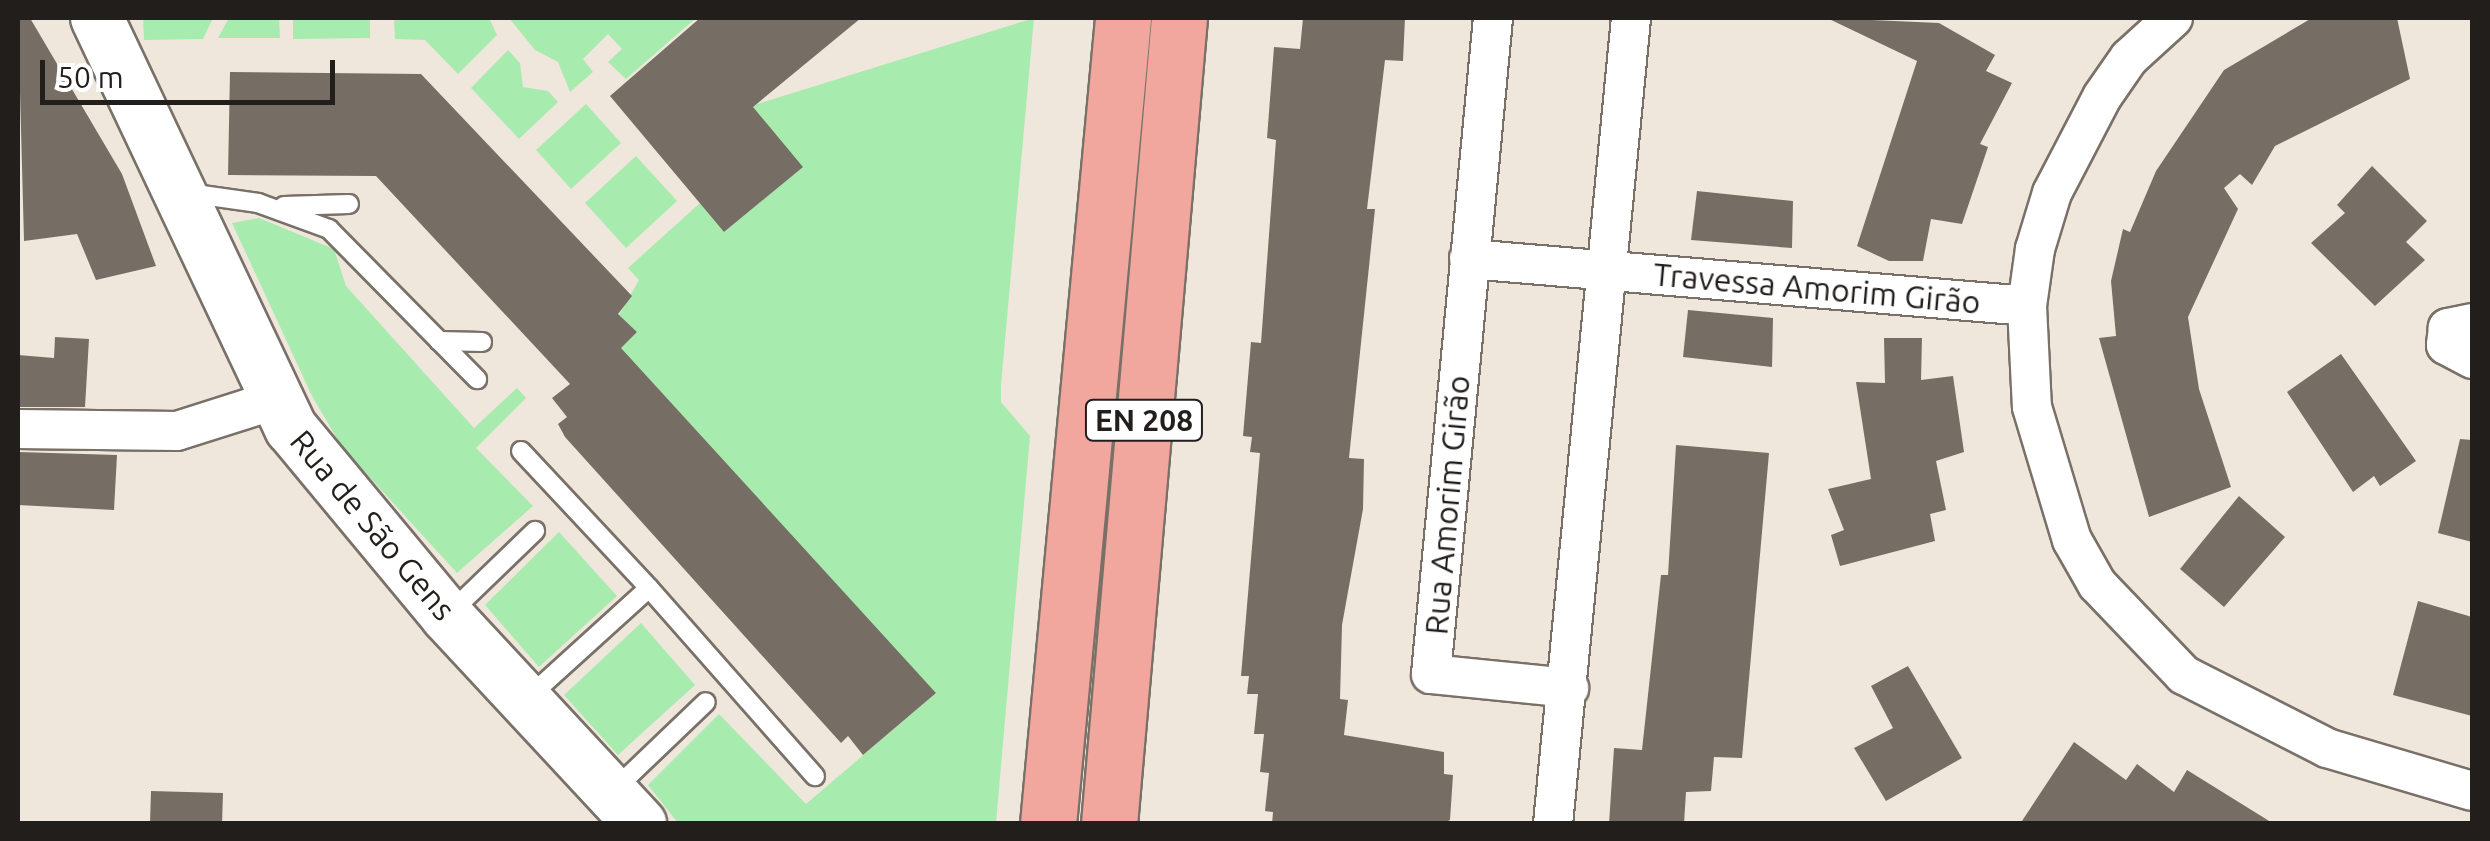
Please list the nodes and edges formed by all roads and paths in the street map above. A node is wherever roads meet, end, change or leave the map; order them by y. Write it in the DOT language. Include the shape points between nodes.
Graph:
graph roads {
  1 [pos="97,18"];
  2 [pos="1123,18"];
  3 [pos="1179,18"];
  4 [pos="1493,18"];
  5 [pos="1631,18"];
  6 [pos="2173,18"];
  7 [pos="178,191"];
  8 [pos="349,204"];
  9 [pos="273,206"];
  10 [pos="1469,259"];
  11 [pos="1607,270"];
  12 [pos="2026,306"];
  13 [pos="2472,323"];
  14 [pos="439,341"];
  15 [pos="482,342"];
  16 [pos="2472,360"];
  17 [pos="476,380"];
  18 [pos="275,400"];
  19 [pos="18,429"];
  20 [pos="521,451"];
  21 [pos="535,531"];
  22 [pos="648,588"];
  23 [pos="447,616"];
  24 [pos="1568,688"];
  25 [pos="526,700"];
  26 [pos="706,702"];
  27 [pos="816,776"];
  28 [pos="2472,791"];
  29 [pos="626,808"];
  30 [pos="1048,824"];
  31 [pos="1110,824"];
  32 [pos="1552,824"];
  1 -- 7 [label="main road, Rua de São Gens"];
  2 -- 30 [label="main road, EN 208"];
  3 -- 31 [label="main road, EN 208"];
  4 -- 10 [label="street, Rua Amorim Girão"];
  5 -- 11 [label="street"];
  6 -- 12 [label="street" via="2128,58 2076,143 2034,249"];
  7 -- 9 [label="lane"];
  7 -- 18 [label="main road, Rua de São Gens"];
  8 -- 9 [label="lane"];
  9 -- 14 [label="lane" via="342,238"];
  10 -- 11 [label="street"];
  10 -- 24 [label="street, Rua Amorim Girão" via="1431,674"];
  11 -- 12 [label="street, Travessa Amorim Girão"];
  11 -- 24 [label="street"];
  12 -- 28 [label="street" via="2032,407 2054,493 2097,584 2138,632 2184,675 2254,716 2326,748"];
  13 -- 16 [label="street" via="2448,328 2446,346"];
  14 -- 15 [label="lane"];
  14 -- 17 [label="lane"];
  18 -- 19 [label="street" via="177,432"];
  18 -- 23 [label="main road, Rua de São Gens" via="328,480"];
  20 -- 22 [label="lane"];
  21 -- 23 [label="lane"];
  22 -- 25 [label="lane"];
  22 -- 27 [label="lane"];
  23 -- 25 [label="main road, Rua de São Gens"];
  24 -- 32 [label="street"];
  25 -- 29 [label="main road, Rua de São Gens"];
  26 -- 29 [label="lane"];
}
